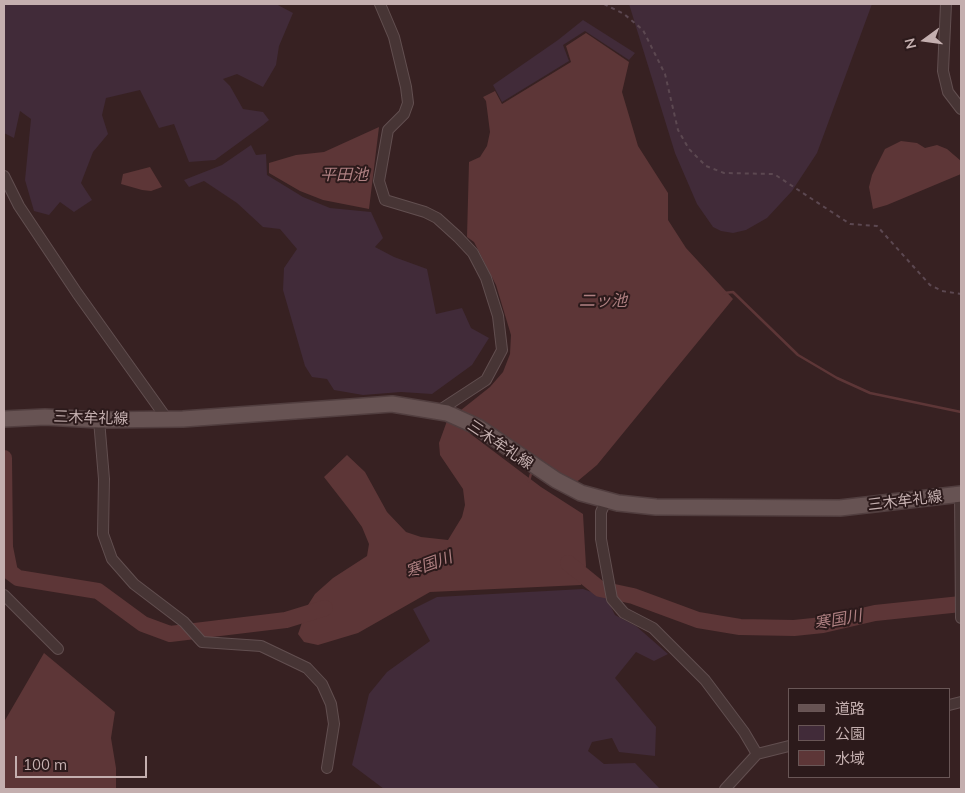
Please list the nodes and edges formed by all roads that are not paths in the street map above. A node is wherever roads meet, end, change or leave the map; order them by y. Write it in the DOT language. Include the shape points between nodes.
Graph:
graph roads {
  1 [pos="380,4"];
  2 [pos="946,4"];
  3 [pos="961,109"];
  4 [pos="4,176"];
  5 [pos="444,411"];
  6 [pos="4,419"];
  7 [pos="167,419"];
  8 [pos="99,420"];
  9 [pos="961,494"];
  10 [pos="601,499"];
  11 [pos="961,593"];
  12 [pos="4,595"];
  13 [pos="961,616"];
  14 [pos="58,649"];
  15 [pos="788,746"];
  16 [pos="757,754"];
  17 [pos="327,768"];
  18 [pos="725,789"];
  1 -- 5 [label="street" via="394,37 408,103 404,114 388,130 379,181 385,200 437,218 458,237 473,253 486,278 498,316 502,350 486,380"];
  2 -- 3 [label="street" via="943,71 948,92"];
  4 -- 7 [label="street" via="19,206 77,293"];
  5 -- 7 [label="main road, 三木牟礼線" via="392,404"];
  5 -- 10 [label="main road, 三木牟礼線" via="478,427 556,480"];
  6 -- 8 [label="main road, 三木牟礼線"];
  7 -- 8 [label="main road, 三木牟礼線"];
  8 -- 17 [label="street" via="104,479 103,534 112,560 134,584 184,622 202,642 260,646 307,668 322,684 331,704 334,724"];
  9 -- 10 [label="main road, 三木牟礼線" via="840,508 656,506"];
  9 -- 11 [label="street"];
  10 -- 16 [label="street" via="602,539 612,599 624,613 654,628 705,680"];
  11 -- 13 [label="street"];
  12 -- 14 [label="street"];
  15 -- 16 [label="street"];
  16 -- 18 [label="street"];
}
